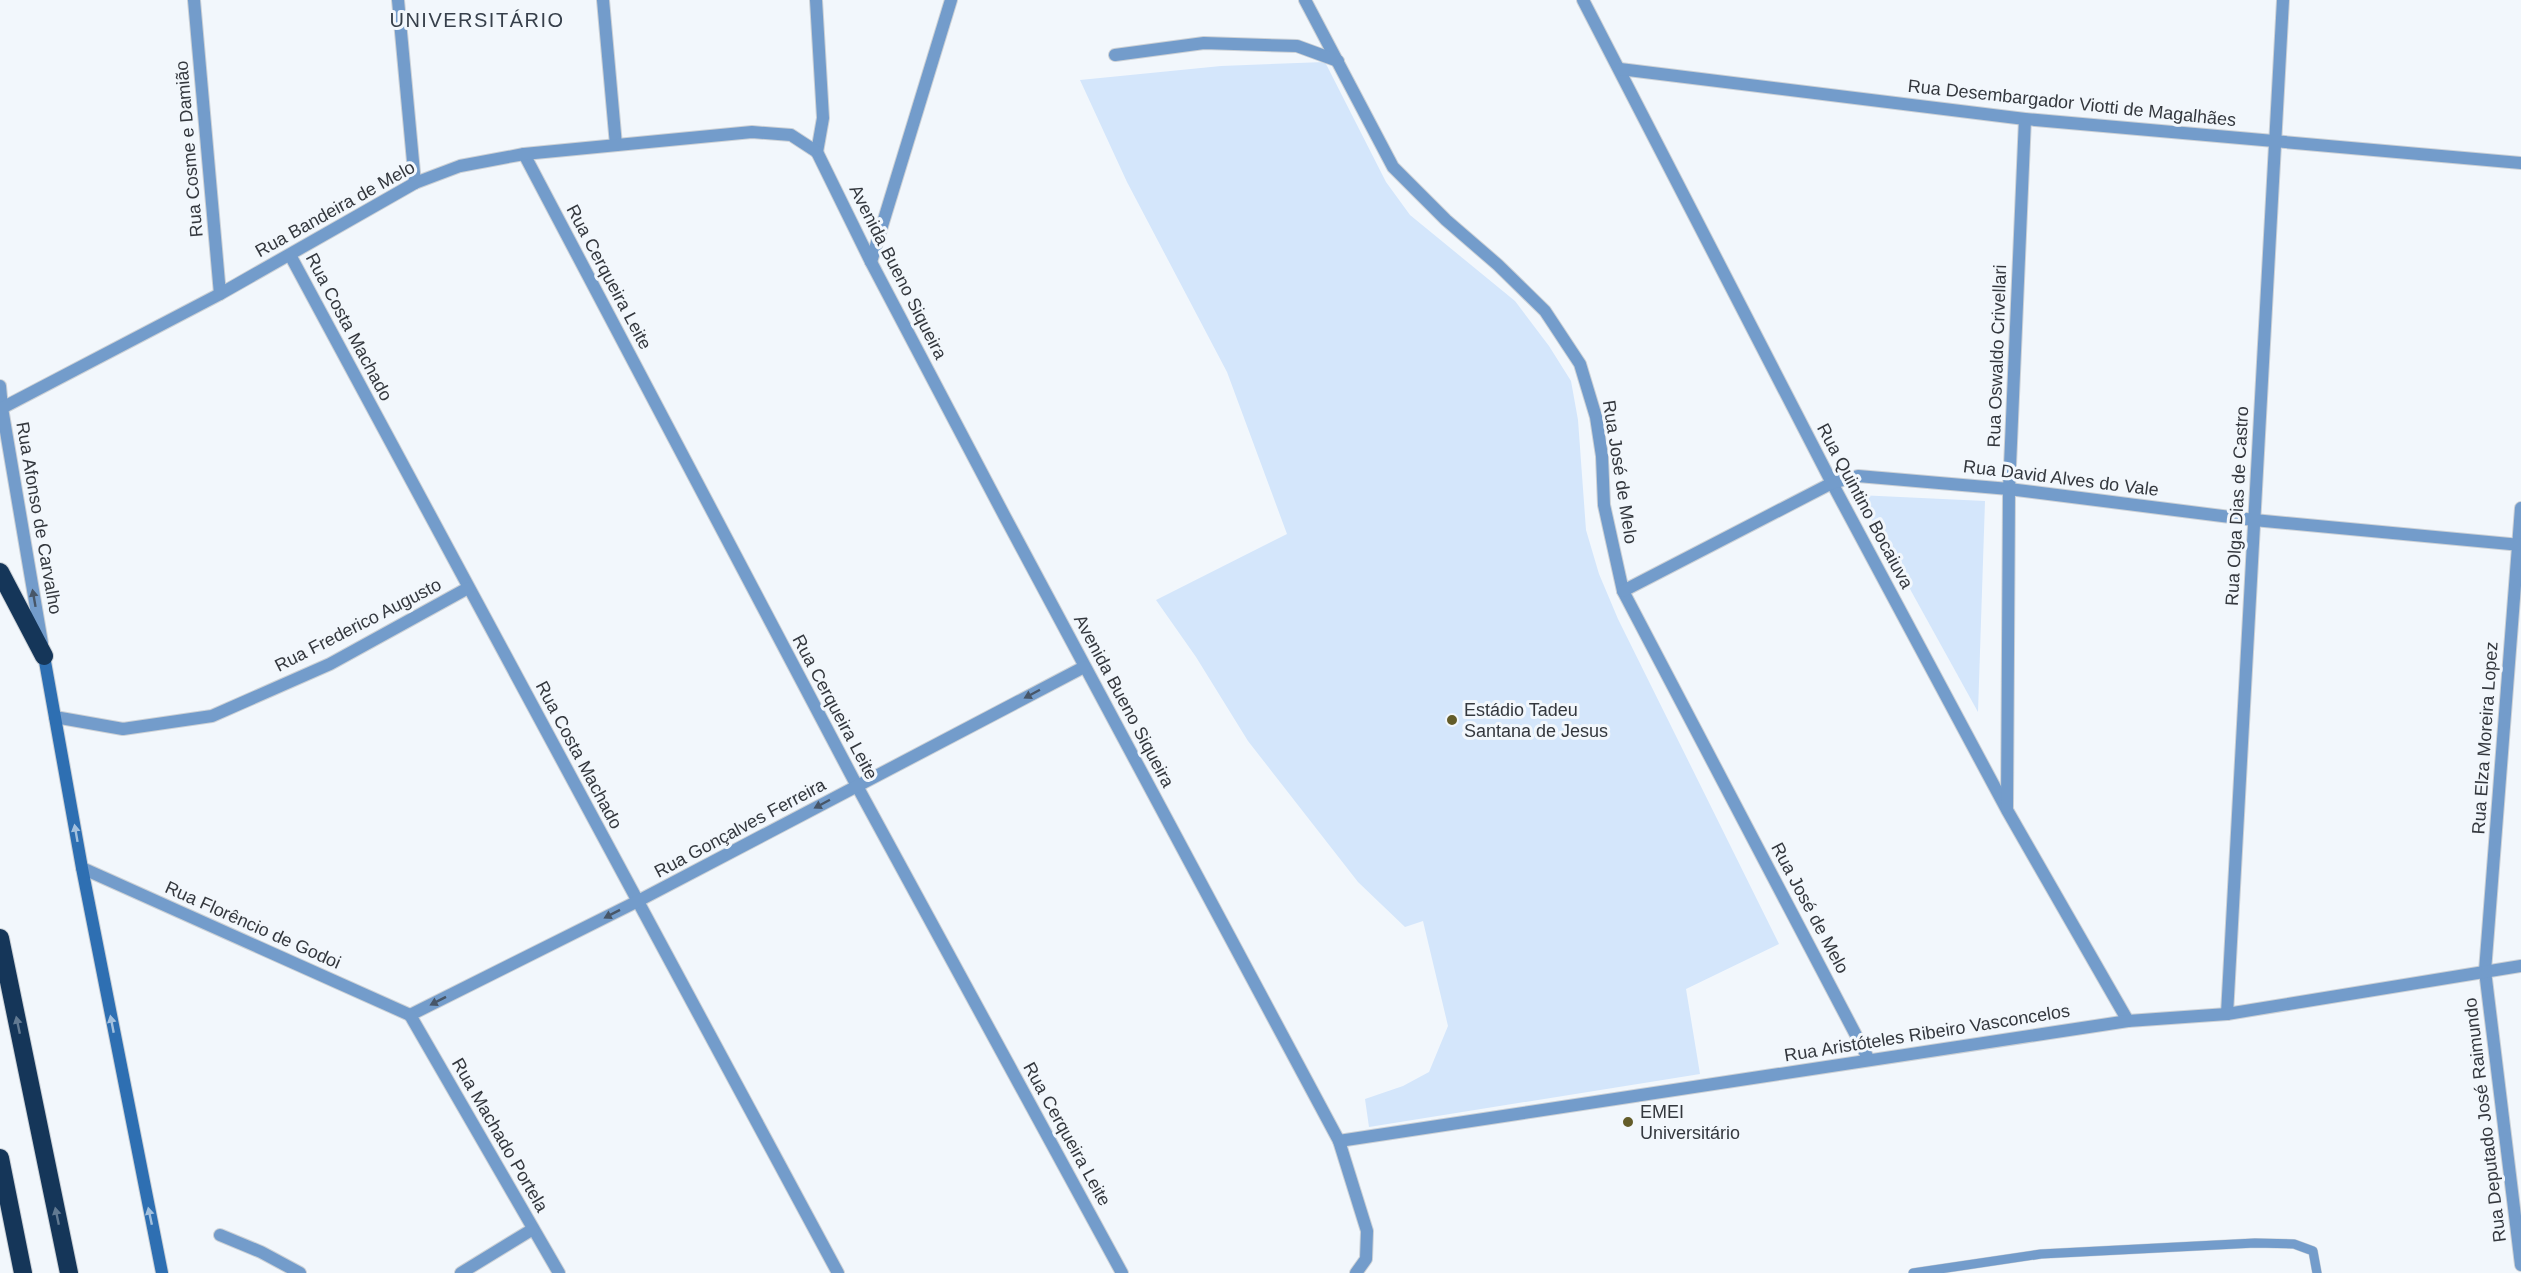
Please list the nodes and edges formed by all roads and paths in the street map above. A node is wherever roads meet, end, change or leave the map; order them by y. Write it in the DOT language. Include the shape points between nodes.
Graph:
graph roads {
  1 [pos="194,0"];
  2 [pos="398,0"];
  3 [pos="603,0"];
  4 [pos="816,0"];
  5 [pos="951,0"];
  6 [pos="1305,0"];
  7 [pos="1583,0"];
  8 [pos="2283,0"];
  9 [pos="1115,55"];
  10 [pos="1338,61"];
  11 [pos="1620,69"];
  12 [pos="2025,119"];
  13 [pos="2276,142"];
  14 [pos="616,145"];
  15 [pos="817,152"];
  16 [pos="524,154"];
  17 [pos="2521,163"];
  18 [pos="415,183"];
  19 [pos="290,255"];
  20 [pos="871,262"];
  21 [pos="220,294"];
  22 [pos="0,386"];
  23 [pos="2,408"];
  24 [pos="1832,483"];
  25 [pos="2009,489"];
  26 [pos="2521,508"];
  27 [pos="2254,520"];
  28 [pos="2520,545"];
  29 [pos="0,572"];
  30 [pos="468,588"];
  31 [pos="1623,591"];
  32 [pos="44,656"];
  33 [pos="1084,667"];
  34 [pos="55,717"];
  35 [pos="857,786"];
  36 [pos="2007,810"];
  37 [pos="82,868"];
  38 [pos="638,902"];
  39 [pos="0,938"];
  40 [pos="2521,966"];
  41 [pos="2485,971"];
  42 [pos="2227,1014"];
  43 [pos="410,1016"];
  44 [pos="2128,1021"];
  45 [pos="1869,1060"];
  46 [pos="1340,1141"];
  47 [pos="0,1158"];
  48 [pos="533,1229"];
  49 [pos="220,1235"];
  50 [pos="2521,1265"];
  51 [pos="23,1273"];
  52 [pos="69,1273"];
  53 [pos="162,1273"];
  54 [pos="300,1273"];
  55 [pos="461,1273"];
  56 [pos="559,1273"];
  57 [pos="838,1273"];
  58 [pos="1122,1273"];
  59 [pos="1356,1273"];
  60 [pos="1913,1273"];
  61 [pos="2317,1273"];
  1 -- 21 [label="street, Rua Cosme e Damião"];
  2 -- 18 [label="street"];
  3 -- 14 [label="street"];
  4 -- 15 [label="street" via="823,118"];
  5 -- 20 [label="street"];
  6 -- 10 [label="street, Rua José de Melo"];
  7 -- 11 [label="street, Rua Quintino Bocaiuva"];
  8 -- 13 [label="street, Rua Olga Dias de Castro"];
  9 -- 10 [label="street" via="1204,43 1297,46"];
  10 -- 31 [label="street, Rua José de Melo" via="1393,167 1545,311 1581,364 1596,417 1604,505"];
  11 -- 12 [label="street, Rua Desembargador Viotti de Magalhães"];
  11 -- 24 [label="street, Rua Quintino Bocaiuva"];
  12 -- 13 [label="street, Rua Desembargador Viotti de Magalhães"];
  12 -- 25 [label="street, Rua Oswaldo Crivellari"];
  13 -- 17 [label="street, Rua Desembargador Viotti de Magalhães"];
  13 -- 27 [label="street, Rua Olga Dias de Castro"];
  14 -- 15 [label="street, Rua Bandeira de Melo" via="752,132 791,135"];
  14 -- 16 [label="street, Rua Bandeira de Melo"];
  15 -- 20 [label="street, Avenida Bueno Siqueira"];
  16 -- 18 [label="street, Rua Bandeira de Melo" via="460,166"];
  16 -- 35 [label="street, Rua Cerqueira Leite"];
  18 -- 19 [label="street, Rua Bandeira de Melo"];
  19 -- 21 [label="street, Rua Bandeira de Melo"];
  19 -- 30 [label="street, Rua Costa Machado"];
  20 -- 33 [label="street, Avenida Bueno Siqueira"];
  21 -- 23 [label="street, Rua Bandeira de Melo"];
  22 -- 23 [label="street, Rua Afonso de Carvalho"];
  32 -- 23 [label="street, Rua Afonso de Carvalho, one-way"];
  24 -- 25 [label="street, Rua David Alves do Vale" via="1858,476"];
  24 -- 31 [label="street, Rua David Alves do Vale"];
  24 -- 36 [label="street, Rua Quintino Bocaiuva"];
  25 -- 27 [label="street, Rua David Alves do Vale"];
  25 -- 36 [label="street, Rua Oswaldo Crivellari"];
  26 -- 28 [label="street, Rua Elza Moreira Lopez"];
  27 -- 28 [label="street, Rua David Alves do Vale"];
  27 -- 42 [label="street, Rua Olga Dias de Castro"];
  28 -- 41 [label="street, Rua Elza Moreira Lopez"];
  29 -- 32 [label="highway"];
  30 -- 34 [label="street, Rua Frederico Augusto" via="330,664 212,716 123,729"];
  30 -- 38 [label="street, Rua Costa Machado"];
  31 -- 45 [label="street, Rua José de Melo"];
  32 -- 34 [label="main road"];
  33 -- 35 [label="street, Rua Gonçalves Ferreira, one-way"];
  33 -- 46 [label="street, Avenida Bueno Siqueira"];
  37 -- 34 [label="main road, one-way"];
  35 -- 38 [label="street, Rua Gonçalves Ferreira, one-way"];
  35 -- 58 [label="street, Rua Cerqueira Leite"];
  36 -- 44 [label="street, Rua Quintino Bocaiuva"];
  37 -- 43 [label="street, Rua Florêncio de Godoi"];
  53 -- 37 [label="main road, one-way"];
  38 -- 43 [label="street, Rua Gonçalves Ferreira, one-way"];
  38 -- 57 [label="street, Rua Costa Machado"];
  52 -- 39 [label="highway, one-way"];
  40 -- 41 [label="street, Rua Aristóteles Ribeiro Vasconcelos"];
  41 -- 42 [label="street, Rua Aristóteles Ribeiro Vasconcelos"];
  41 -- 50 [label="street, Rua Deputado José Raimundo"];
  42 -- 44 [label="street, Rua Aristóteles Ribeiro Vasconcelos"];
  43 -- 48 [label="street, Rua Machado Portela"];
  44 -- 45 [label="street, Rua Aristóteles Ribeiro Vasconcelos"];
  45 -- 46 [label="street, Rua Aristóteles Ribeiro Vasconcelos"];
  46 -- 59 [label="street, Avenida Bueno Siqueira" via="1367,1231 1366,1259"];
  47 -- 51 [label="highway"];
  48 -- 55 [label="street"];
  48 -- 56 [label="street, Rua Machado Portela"];
  49 -- 54 [label="street"];
  60 -- 61 [label="lane" via="2041,1254 2255,1243 2294,1244 2313,1251"];
}
